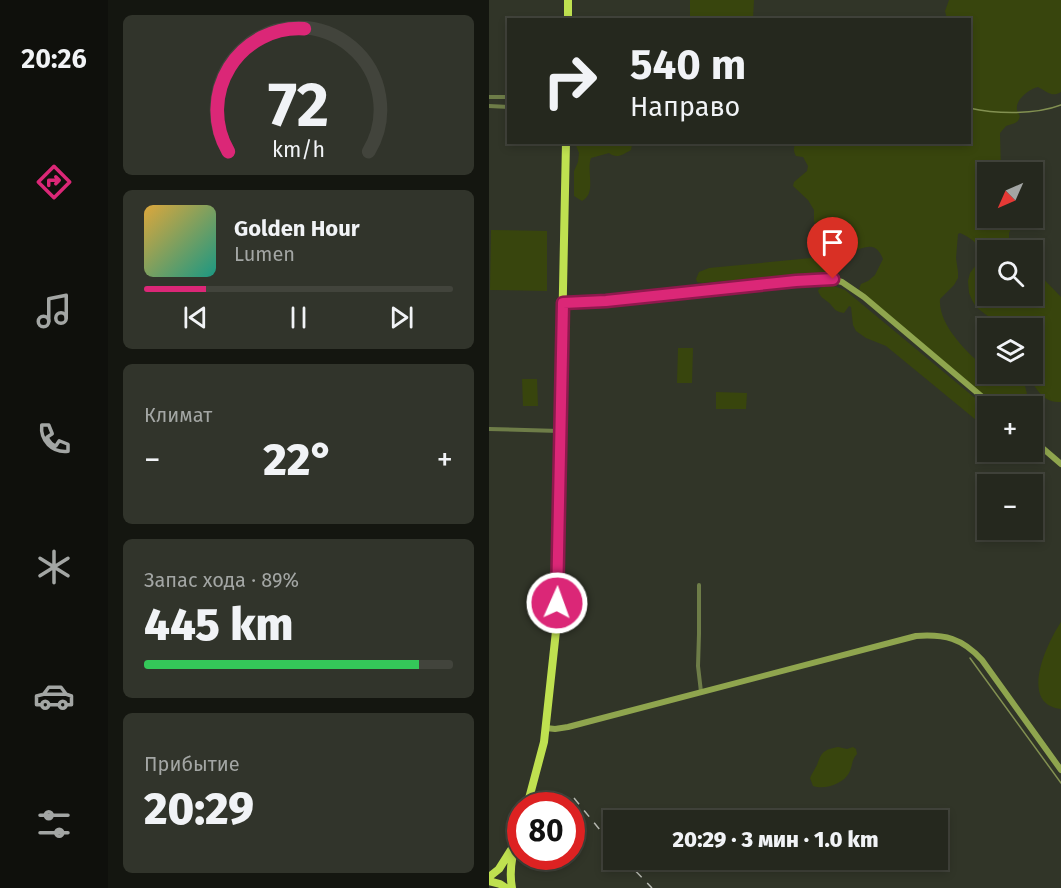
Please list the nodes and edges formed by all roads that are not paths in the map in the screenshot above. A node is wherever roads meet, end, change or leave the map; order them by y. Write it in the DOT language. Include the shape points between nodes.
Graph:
graph roads {
  1 [pos="568,0"];
  2 [pos="568,18"];
  3 [pos="489,96"];
  4 [pos="507,97"];
  5 [pos="489,106"];
  6 [pos="507,107"];
  7 [pos="566,144"];
  8 [pos="563,303"];
  9 [pos="981,396"];
  10 [pos="489,429"];
  11 [pos="560,431"];
  12 [pos="1043,449"];
  13 [pos="1061,464"];
  14 [pos="699,585"];
  15 [pos="701,693"];
  16 [pos="546,728"];
  17 [pos="1061,770"];
  18 [pos="531,792"];
  19 [pos="507,857"];
  20 [pos="511,870"];
  21 [pos="489,879"];
  22 [pos="505,888"];
  23 [pos="512,888"];
  1 -- 2 [label="highway"];
  3 -- 4 [label="street"];
  5 -- 6 [label="street"];
  7 -- 8 [label="highway"];
  8 -- 9 [label="main road" via="835,280 864,297"];
  8 -- 11 [label="highway"];
  10 -- 11 [label="street"];
  11 -- 16 [label="highway" via="556,626"];
  12 -- 13 [label="main road"];
  14 -- 15 [label="street" via="697,666"];
  15 -- 16 [label="main road" via="568,727"];
  15 -- 17 [label="main road" via="916,636 948,637 966,645 982,660"];
  16 -- 18 [label="highway"];
  19 -- 21 [label="highway"];
  20 -- 23 [label="highway"];
  21 -- 22 [label="highway"];
}
